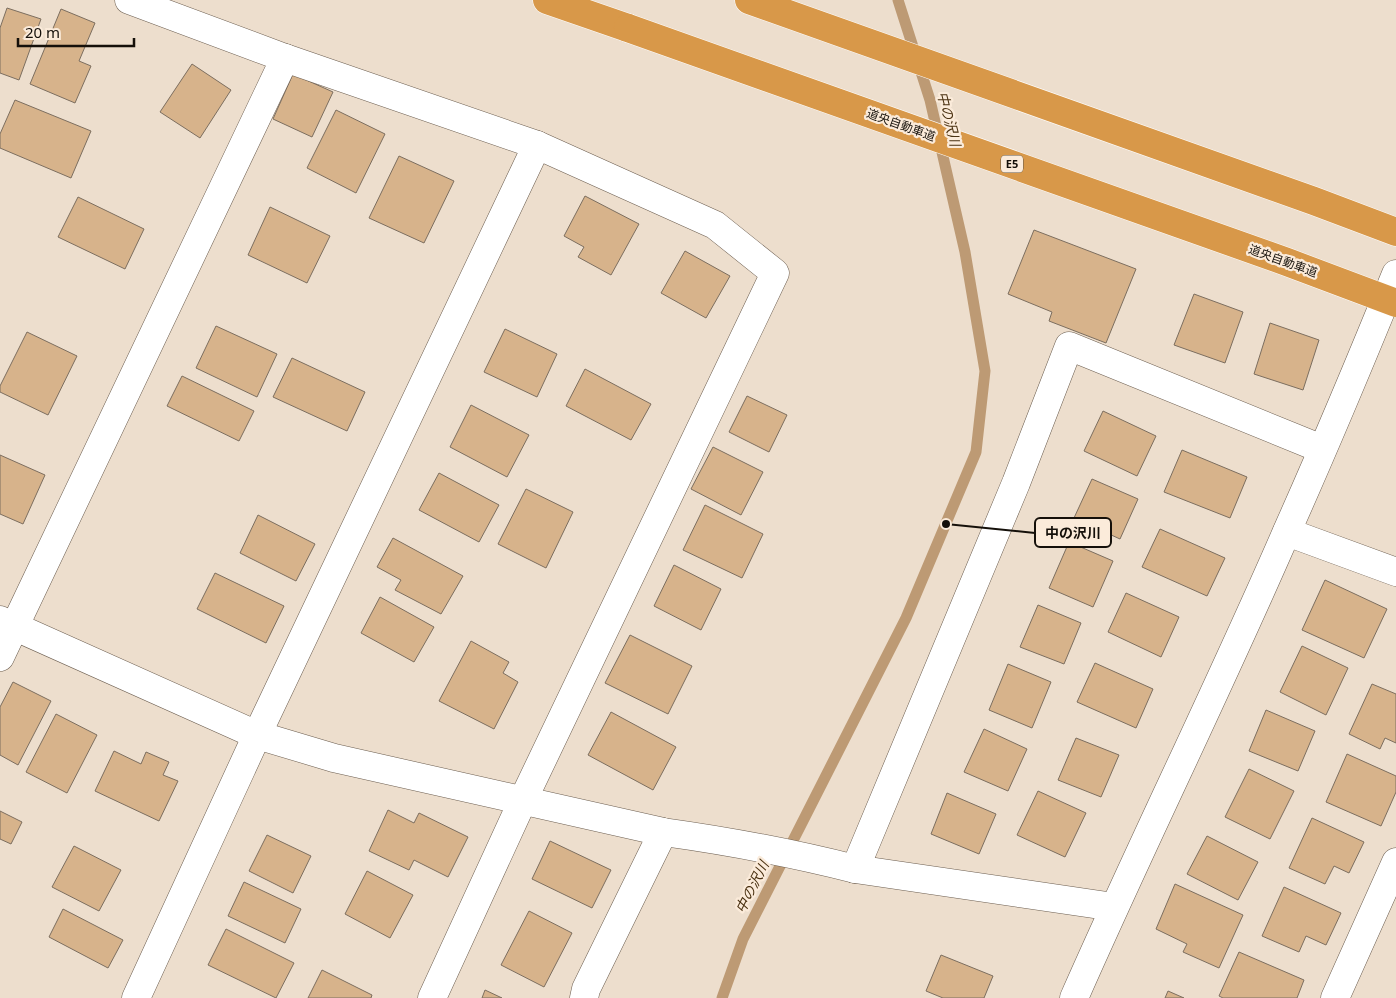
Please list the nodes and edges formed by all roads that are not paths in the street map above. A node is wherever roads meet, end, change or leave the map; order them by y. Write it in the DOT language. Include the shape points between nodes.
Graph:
graph roads {
  1 [pos="129,0"];
  2 [pos="546,0"];
  3 [pos="749,0"];
  4 [pos="285,58"];
  5 [pos="537,145"];
  6 [pos="1396,232"];
  7 [pos="1396,274"];
  8 [pos="1396,303"];
  9 [pos="1322,449"];
  10 [pos="1287,532"];
  11 [pos="1396,572"];
  12 [pos="7,623"];
  13 [pos="0,657"];
  14 [pos="257,735"];
  15 [pos="523,800"];
  16 [pos="663,832"];
  17 [pos="1396,862"];
  18 [pos="855,869"];
  19 [pos="1114,907"];
  20 [pos="136,998"];
  21 [pos="432,998"];
  22 [pos="584,998"];
  23 [pos="1074,998"];
  24 [pos="1335,998"];
  1 -- 4 [label="street"];
  2 -- 8 [label="highway, 道央自動車道 / E5, bridge"];
  3 -- 6 [label="highway"];
  4 -- 5 [label="street"];
  4 -- 12 [label="street"];
  5 -- 14 [label="street"];
  5 -- 15 [label="street" via="715,225 775,273"];
  7 -- 9 [label="street"];
  9 -- 10 [label="street"];
  9 -- 18 [label="street" via="1069,346 1016,483"];
  10 -- 11 [label="street"];
  10 -- 19 [label="street"];
  12 -- 13 [label="street"];
  12 -- 14 [label="street"];
  14 -- 15 [label="street" via="334,758"];
  14 -- 20 [label="street"];
  15 -- 16 [label="street"];
  15 -- 21 [label="street"];
  16 -- 18 [label="street" via="710,838"];
  16 -- 22 [label="street"];
  17 -- 24 [label="street"];
  18 -- 19 [label="street"];
  19 -- 23 [label="street"];
}
